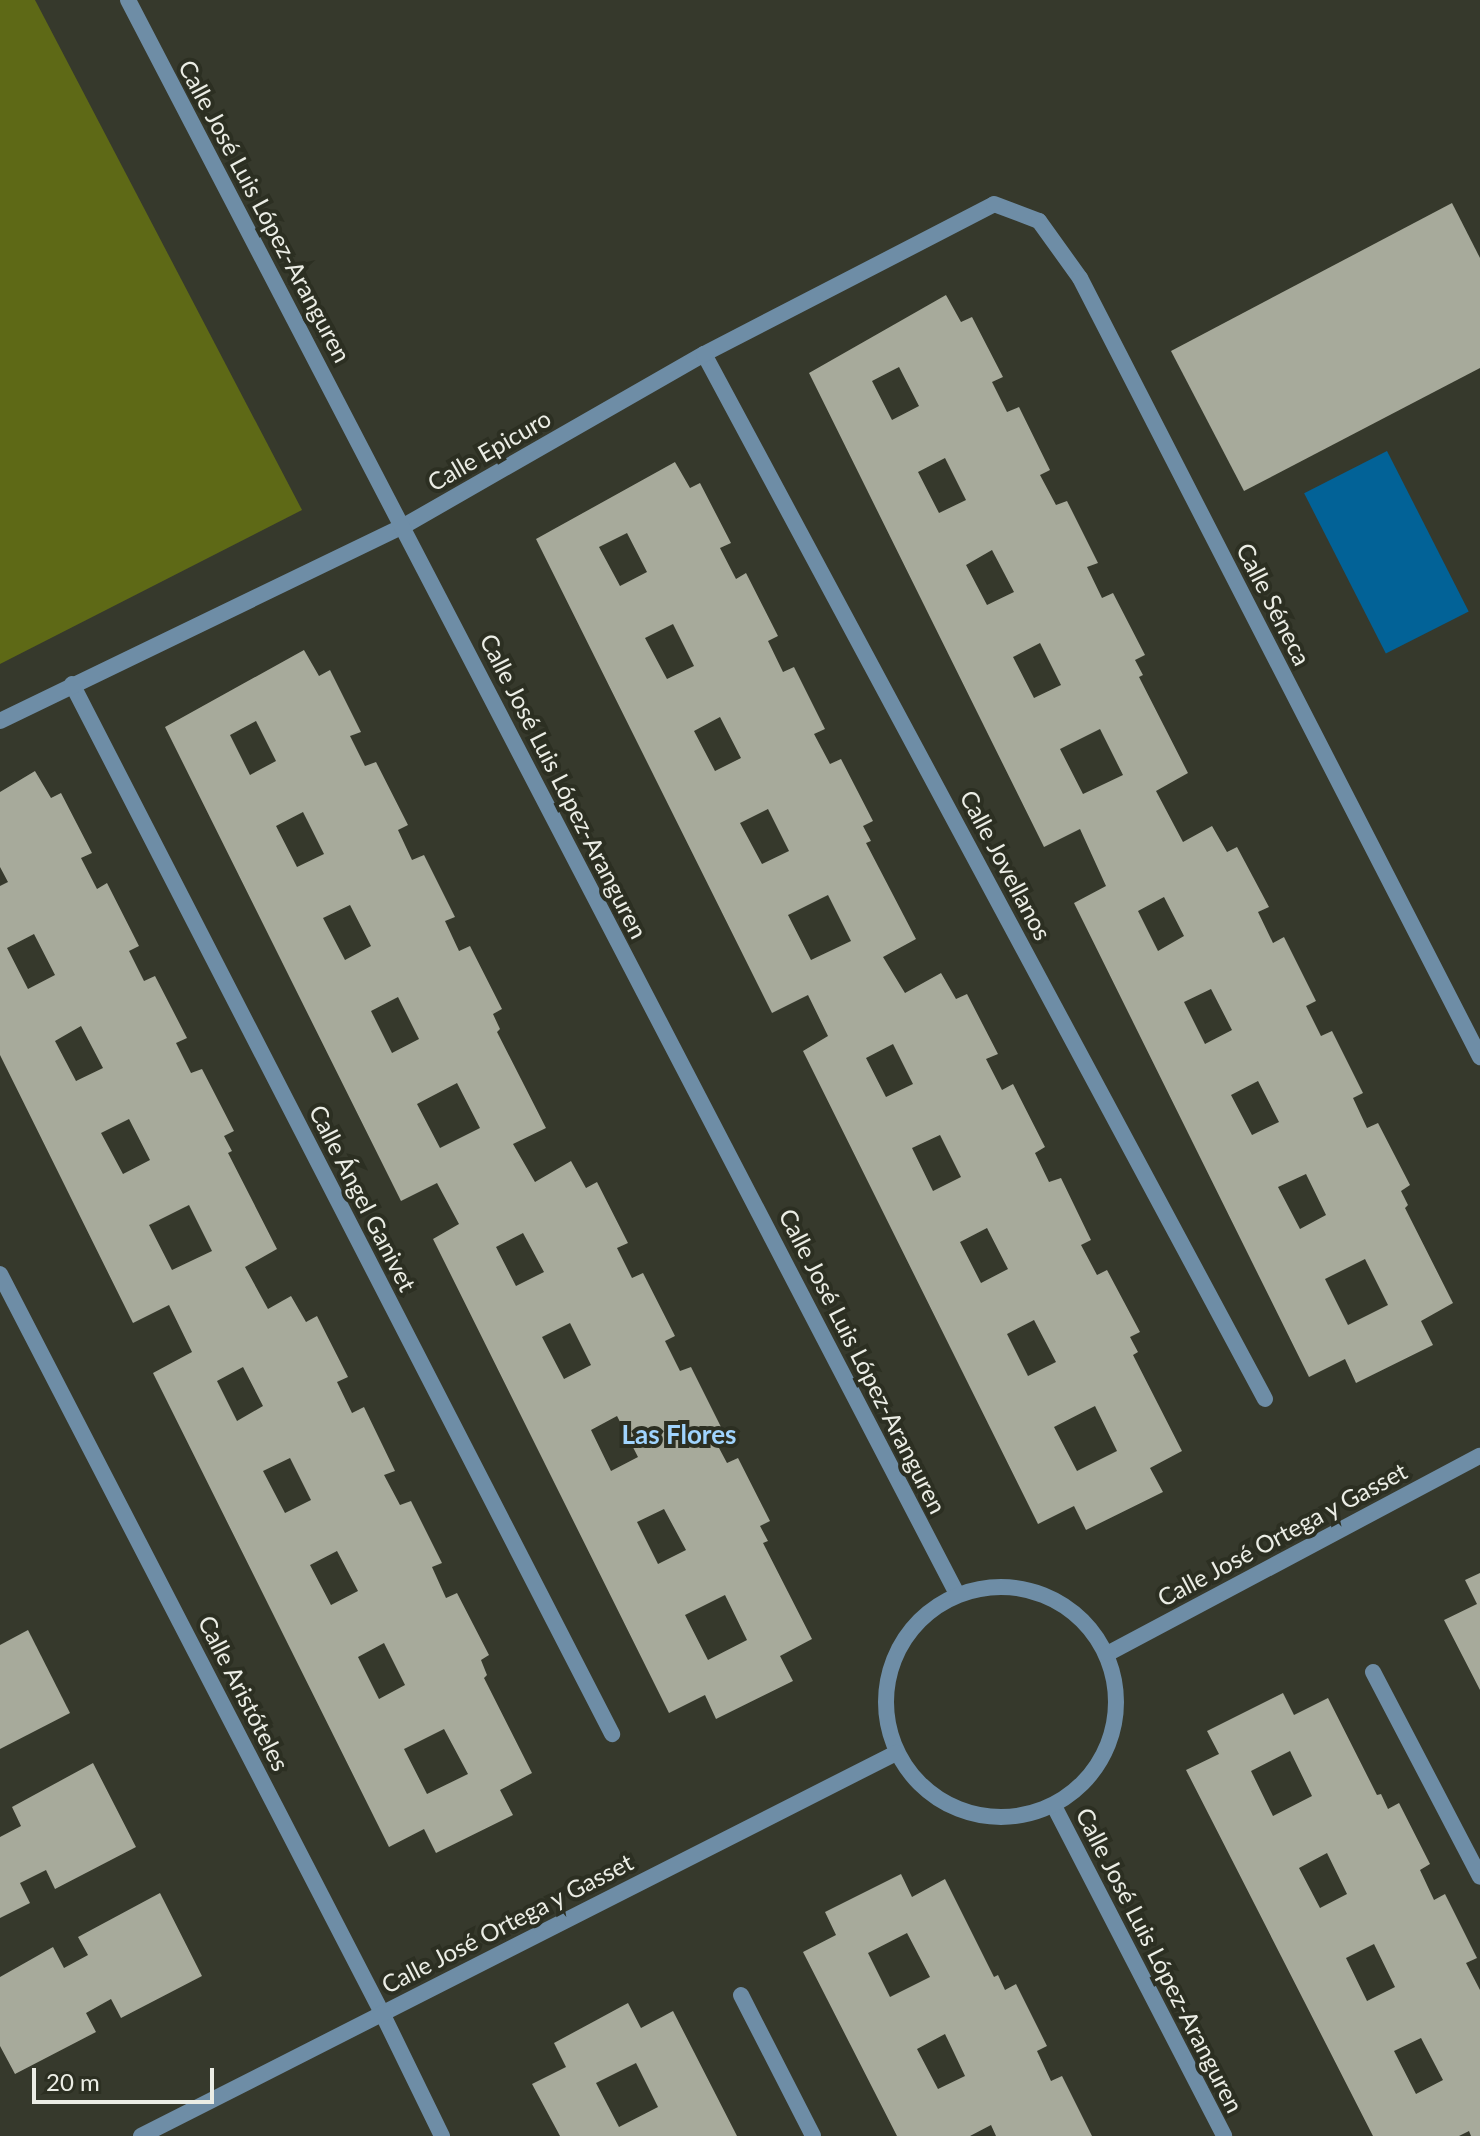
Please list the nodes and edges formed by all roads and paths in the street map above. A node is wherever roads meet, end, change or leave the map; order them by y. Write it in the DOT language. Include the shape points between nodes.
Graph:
graph roads {
  1 [pos="128,0"];
  2 [pos="994,204"];
  3 [pos="704,354"];
  4 [pos="402,527"];
  5 [pos="72,684"];
  6 [pos="0,721"];
  7 [pos="1480,1057"];
  8 [pos="0,1274"];
  9 [pos="1265,1399"];
  10 [pos="1480,1456"];
  11 [pos="957,1594"];
  12 [pos="1107,1654"];
  13 [pos="1373,1672"];
  14 [pos="612,1734"];
  15 [pos="896,1753"];
  16 [pos="1054,1806"];
  17 [pos="1480,1877"];
  18 [pos="741,1995"];
  19 [pos="382,2013"];
  20 [pos="141,2136"];
  21 [pos="442,2136"];
  22 [pos="813,2136"];
  23 [pos="1224,2136"];
  1 -- 4 [label="street, Calle José Luis López-Aranguren"];
  2 -- 3 [label="street, Calle Epicuro"];
  2 -- 7 [label="street, Calle Séneca" via="1039,221 1080,278"];
  3 -- 4 [label="street, Calle Epicuro"];
  3 -- 9 [label="street, Calle Jovellanos"];
  4 -- 5 [label="street, Calle Epicuro"];
  4 -- 11 [label="street, Calle José Luis López-Aranguren"];
  5 -- 6 [label="street, Calle Epicuro"];
  5 -- 14 [label="street, Calle Ángel Ganivet"];
  8 -- 19 [label="street, Calle Aristóteles"];
  10 -- 12 [label="street, Calle José Ortega y Gasset"];
  11 -- 12 [label="street" via="984,1586 1018,1587 1072,1610"];
  11 -- 15 [label="street" via="910,1629 890,1663 884,1707"];
  12 -- 16 [label="street" via="1115,1683 1113,1734 1090,1775"];
  13 -- 17 [label="street"];
  15 -- 16 [label="street" via="914,1780 942,1803 981,1817 1021,1817"];
  15 -- 19 [label="street, Calle José Ortega y Gasset"];
  16 -- 23 [label="street, Calle José Luis López-Aranguren"];
  18 -- 22 [label="street"];
  19 -- 20 [label="street, Calle José Ortega y Gasset"];
  19 -- 21 [label="street, Calle Aristóteles"];
}
